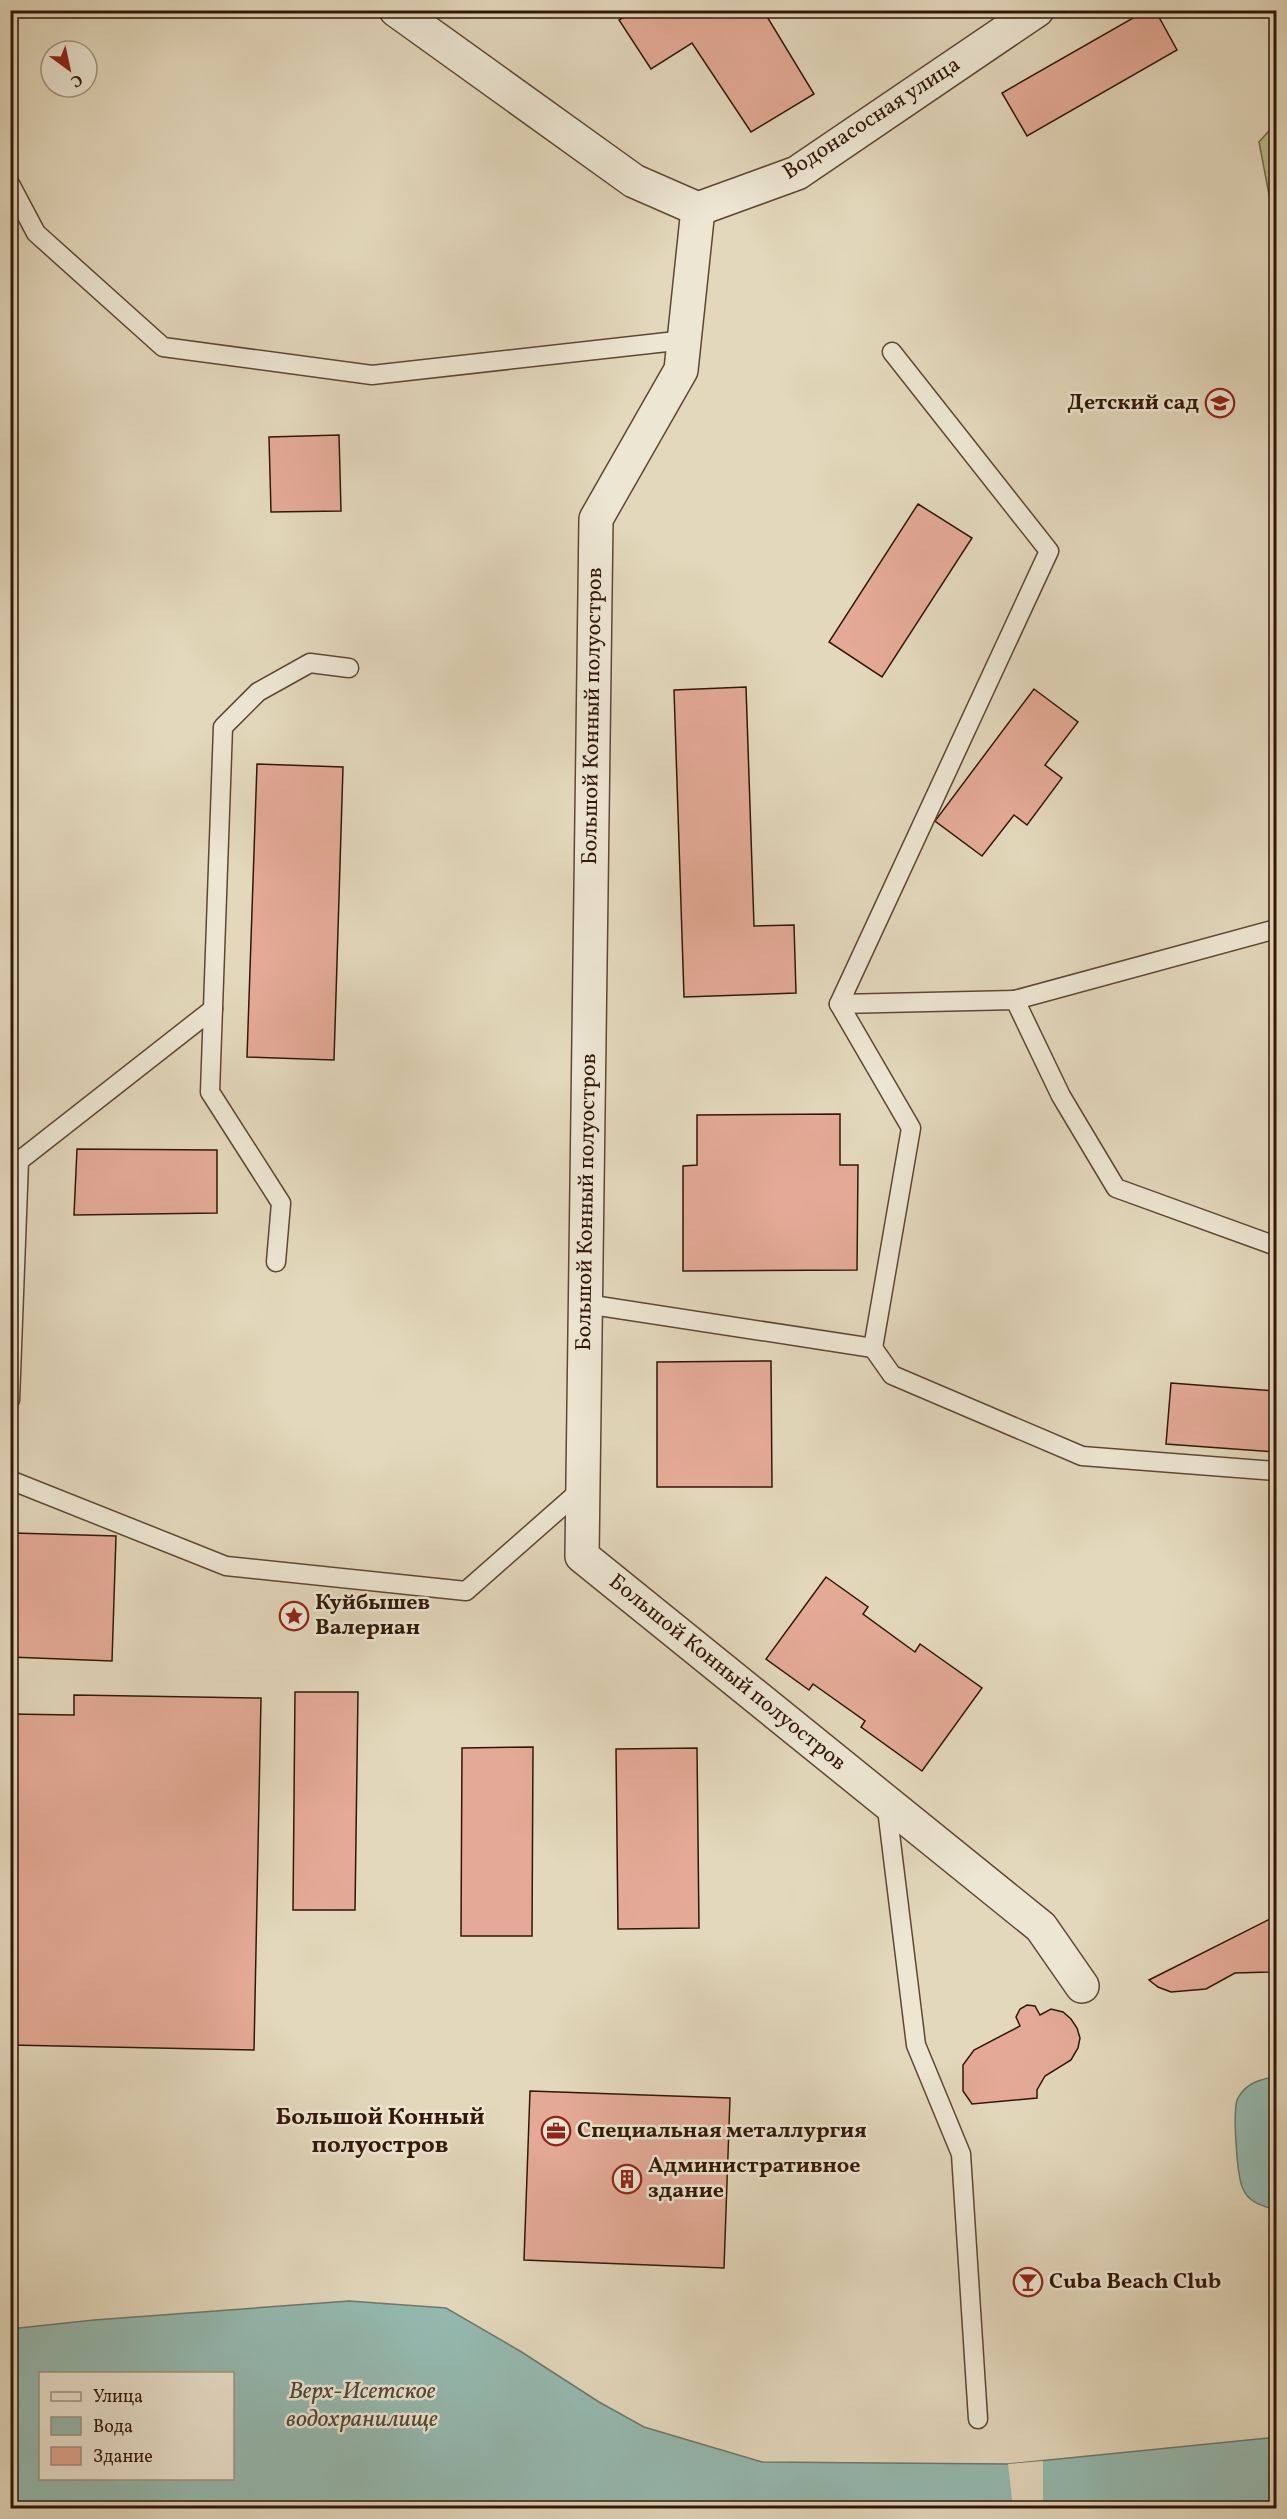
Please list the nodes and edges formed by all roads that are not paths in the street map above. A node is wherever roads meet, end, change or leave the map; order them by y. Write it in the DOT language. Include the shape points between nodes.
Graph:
graph roads {
  1 [pos="396,10"];
  2 [pos="1037,10"];
  3 [pos="10,184"];
  4 [pos="698,209"];
  5 [pos="685,340"];
  6 [pos="892,352"];
  7 [pos="349,668"];
  8 [pos="1276,929"];
  9 [pos="1015,1000"];
  10 [pos="839,1004"];
  11 [pos="213,1009"];
  12 [pos="1276,1246"];
  13 [pos="276,1262"];
  14 [pos="585,1304"];
  15 [pos="873,1348"];
  16 [pos="10,1400"];
  17 [pos="1276,1471"];
  18 [pos="10,1480"];
  19 [pos="583,1488"];
  20 [pos="886,1801"];
  21 [pos="1082,1986"];
  22 [pos="978,2419"];
  1 -- 4 [label="street" via="634,182"];
  2 -- 4 [label="street, Водонасосная улица" via="796,173"];
  3 -- 5 [label="lane" via="36,233 163,347 372,375"];
  4 -- 5 [label="street, Большой Конный полуостров"];
  5 -- 14 [label="street, Большой Конный полуостров" via="681,370 596,519"];
  6 -- 10 [label="lane" via="1049,551"];
  7 -- 11 [label="lane" via="310,663 258,692 223,727"];
  8 -- 9 [label="lane"];
  9 -- 10 [label="lane"];
  9 -- 12 [label="lane" via="1061,1096 1116,1188"];
  10 -- 15 [label="lane" via="911,1128"];
  11 -- 13 [label="lane" via="210,1092 281,1203"];
  11 -- 16 [label="lane" via="19,1161"];
  14 -- 15 [label="lane"];
  14 -- 19 [label="street, Большой Конный полуостров"];
  15 -- 17 [label="lane" via="892,1375 1082,1456"];
  18 -- 19 [label="lane" via="226,1566 466,1591"];
  19 -- 20 [label="street, Большой Конный полуостров" via="582,1556"];
  20 -- 21 [label="street, Большой Конный полуостров" via="1041,1927"];
  20 -- 22 [label="lane" via="916,2045 961,2154"];
}
